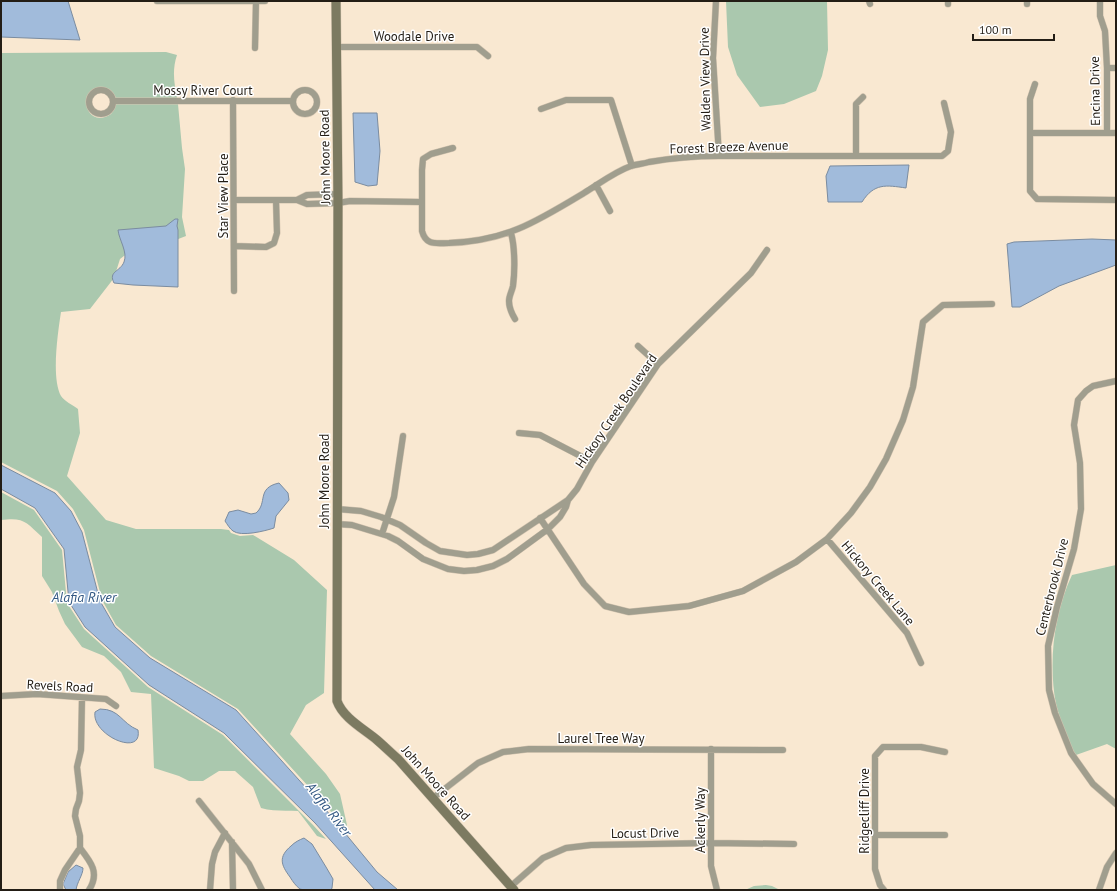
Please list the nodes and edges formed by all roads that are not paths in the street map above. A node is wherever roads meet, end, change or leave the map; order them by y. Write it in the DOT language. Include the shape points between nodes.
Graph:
graph roads {
  1 [pos="157,1"];
  2 [pos="265,1"];
  3 [pos="336,1"];
  4 [pos="716,1"];
  5 [pos="1100,1"];
  6 [pos="256,2"];
  7 [pos="336,47"];
  8 [pos="255,48"];
  9 [pos="488,56"];
  10 [pos="1107,68"];
  11 [pos="1116,68"];
  12 [pos="1035,84"];
  13 [pos="863,97"];
  14 [pos="233,100"];
  15 [pos="113,101"];
  16 [pos="293,101"];
  17 [pos="944,103"];
  18 [pos="541,109"];
  19 [pos="1030,133"];
  20 [pos="1107,133"];
  21 [pos="1116,133"];
  22 [pos="453,148"];
  23 [pos="856,155"];
  24 [pos="719,156"];
  25 [pos="632,166"];
  26 [pos="596,185"];
  27 [pos="315,195"];
  28 [pos="338,199"];
  29 [pos="234,200"];
  30 [pos="276,200"];
  31 [pos="297,200"];
  32 [pos="1116,200"];
  33 [pos="421,202"];
  34 [pos="315,204"];
  35 [pos="610,211"];
  36 [pos="511,233"];
  37 [pos="234,246"];
  38 [pos="767,250"];
  39 [pos="234,291"];
  40 [pos="992,304"];
  41 [pos="515,319"];
  42 [pos="638,346"];
  43 [pos="658,364"];
  44 [pos="1116,381"];
  45 [pos="519,433"];
  46 [pos="403,436"];
  47 [pos="592,462"];
  48 [pos="568,500"];
  49 [pos="337,509"];
  50 [pos="540,518"];
  51 [pos="387,519"];
  52 [pos="337,524"];
  53 [pos="548,529"];
  54 [pos="382,534"];
  55 [pos="826,539"];
  56 [pos="920,663"];
  57 [pos="1,696"];
  58 [pos="82,698"];
  59 [pos="116,706"];
  60 [pos="711,749"];
  61 [pos="783,750"];
  62 [pos="945,752"];
  63 [pos="433,798"];
  64 [pos="199,801"];
  65 [pos="1116,804"];
  66 [pos="224,833"];
  67 [pos="874,835"];
  68 [pos="945,835"];
  69 [pos="232,842"];
  70 [pos="711,843"];
  71 [pos="794,844"];
  72 [pos="80,848"];
  73 [pos="1116,853"];
  74 [pos="512,888"];
  75 [pos="60,890"];
  76 [pos="89,890"];
  77 [pos="210,890"];
  78 [pos="233,890"];
  79 [pos="262,890"];
  80 [pos="717,890"];
  81 [pos="884,890"];
  82 [pos="1099,890"];
  1 -- 6 [label="street"];
  2 -- 6 [label="street"];
  3 -- 7 [label="street, John Moore Road"];
  4 -- 24 [label="street, Walden View Drive" via="713,58"];
  5 -- 10 [label="street, Encina Drive"];
  6 -- 8 [label="street"];
  7 -- 9 [label="street, Woodale Drive" via="477,47"];
  7 -- 28 [label="street, John Moore Road"];
  10 -- 11 [label="street"];
  10 -- 20 [label="street, Encina Drive"];
  12 -- 19 [label="street" via="1030,99"];
  13 -- 23 [label="street" via="856,104"];
  14 -- 15 [label="street, Mossy River Court"];
  14 -- 16 [label="street, Mossy River Court"];
  14 -- 29 [label="street, Star View Place"];
  15 -- 15 [label="street" via="109,94 102,90 94,92 89,99 91,110 98,114 109,112"];
  17 -- 23 [label="street, Forest Breeze Avenue" via="951,132 948,151 942,156"];
  18 -- 25 [label="street" via="566,100 611,100"];
  19 -- 20 [label="street"];
  19 -- 32 [label="street" via="1030,191 1036,199"];
  20 -- 21 [label="street"];
  22 -- 33 [label="street, Forest Breeze Avenue" via="423,159"];
  23 -- 24 [label="street, Forest Breeze Avenue"];
  24 -- 25 [label="street, Forest Breeze Avenue" via="687,157"];
  25 -- 26 [label="street, Forest Breeze Avenue"];
  26 -- 35 [label="street"];
  26 -- 36 [label="street, Forest Breeze Avenue" via="541,219"];
  27 -- 28 [label="street"];
  27 -- 31 [label="street" via="307,195"];
  27 -- 34 [label="street"];
  28 -- 33 [label="street"];
  28 -- 34 [label="street"];
  28 -- 49 [label="street, John Moore Road"];
  29 -- 30 [label="street"];
  29 -- 37 [label="street, Star View Place"];
  30 -- 31 [label="street"];
  30 -- 37 [label="street" via="277,233 274,243 266,247"];
  31 -- 34 [label="street"];
  33 -- 36 [label="street, Forest Breeze Avenue" via="422,231 427,242 469,242"];
  36 -- 41 [label="street" via="514,242 514,265 509,300"];
  37 -- 39 [label="street, Star View Place"];
  38 -- 43 [label="street, Hickory Creek Boulevard" via="751,272"];
  40 -- 55 [label="street" via="943,306 923,322 913,386 903,420 886,459 851,513"];
  42 -- 43 [label="street"];
  43 -- 47 [label="street, Hickory Creek Boulevard"];
  44 -- 65 [label="street, Centerbrook Drive" via="1093,386 1078,400 1074,425 1080,463 1081,509 1074,549 1048,646 1049,690 1055,714 1071,753 1093,784"];
  45 -- 47 [label="street" via="540,435"];
  46 -- 51 [label="street" via="394,497"];
  47 -- 48 [label="street, Hickory Creek Boulevard"];
  48 -- 50 [label="street, Hickory Creek Boulevard"];
  48 -- 53 [label="street, Hickory Creek Boulevard" via="560,517"];
  49 -- 51 [label="street, Hickory Creek Boulevard" via="361,511"];
  49 -- 52 [label="street, John Moore Road"];
  50 -- 51 [label="street, Hickory Creek Boulevard" via="493,550 467,555 446,553"];
  50 -- 53 [label="street"];
  51 -- 54 [label="street"];
  52 -- 54 [label="street, Hickory Creek Boulevard" via="352,525"];
  52 -- 63 [label="street, John Moore Road" via="336,694 339,705 347,716 392,753"];
  53 -- 54 [label="street, Hickory Creek Boulevard" via="500,563 471,571 448,569 433,564 398,541"];
  53 -- 55 [label="street" via="584,584 605,606 630,612 688,606 743,591 796,562"];
  55 -- 56 [label="street, Hickory Creek Lane" via="907,634"];
  57 -- 58 [label="street, Revels Road" via="37,694"];
  58 -- 59 [label="street, Revels Road" via="106,699"];
  58 -- 72 [label="street" via="81,750 77,767 80,793 76,809"];
  60 -- 61 [label="street, Laurel Tree Way"];
  60 -- 63 [label="street, Laurel Tree Way" via="529,749 503,752 478,763"];
  60 -- 70 [label="street, Ackerly Way"];
  62 -- 67 [label="street, Ridgecliff Drive" via="921,747 883,747 875,756"];
  63 -- 74 [label="street, John Moore Road"];
  64 -- 66 [label="street"];
  66 -- 69 [label="street"];
  66 -- 77 [label="street" via="212,864"];
  67 -- 68 [label="street"];
  67 -- 81 [label="street, Ridgecliff Drive" via="876,869"];
  69 -- 78 [label="street"];
  69 -- 79 [label="street" via="249,864"];
  70 -- 71 [label="street, Locust Drive"];
  70 -- 74 [label="street, Locust Drive" via="591,845 566,848 543,858"];
  70 -- 80 [label="street, Ackerly Way" via="711,866"];
  72 -- 75 [label="street" via="65,870 60,881"];
  72 -- 76 [label="street" via="93,869 94,880"];
  73 -- 82 [label="street"];
}
